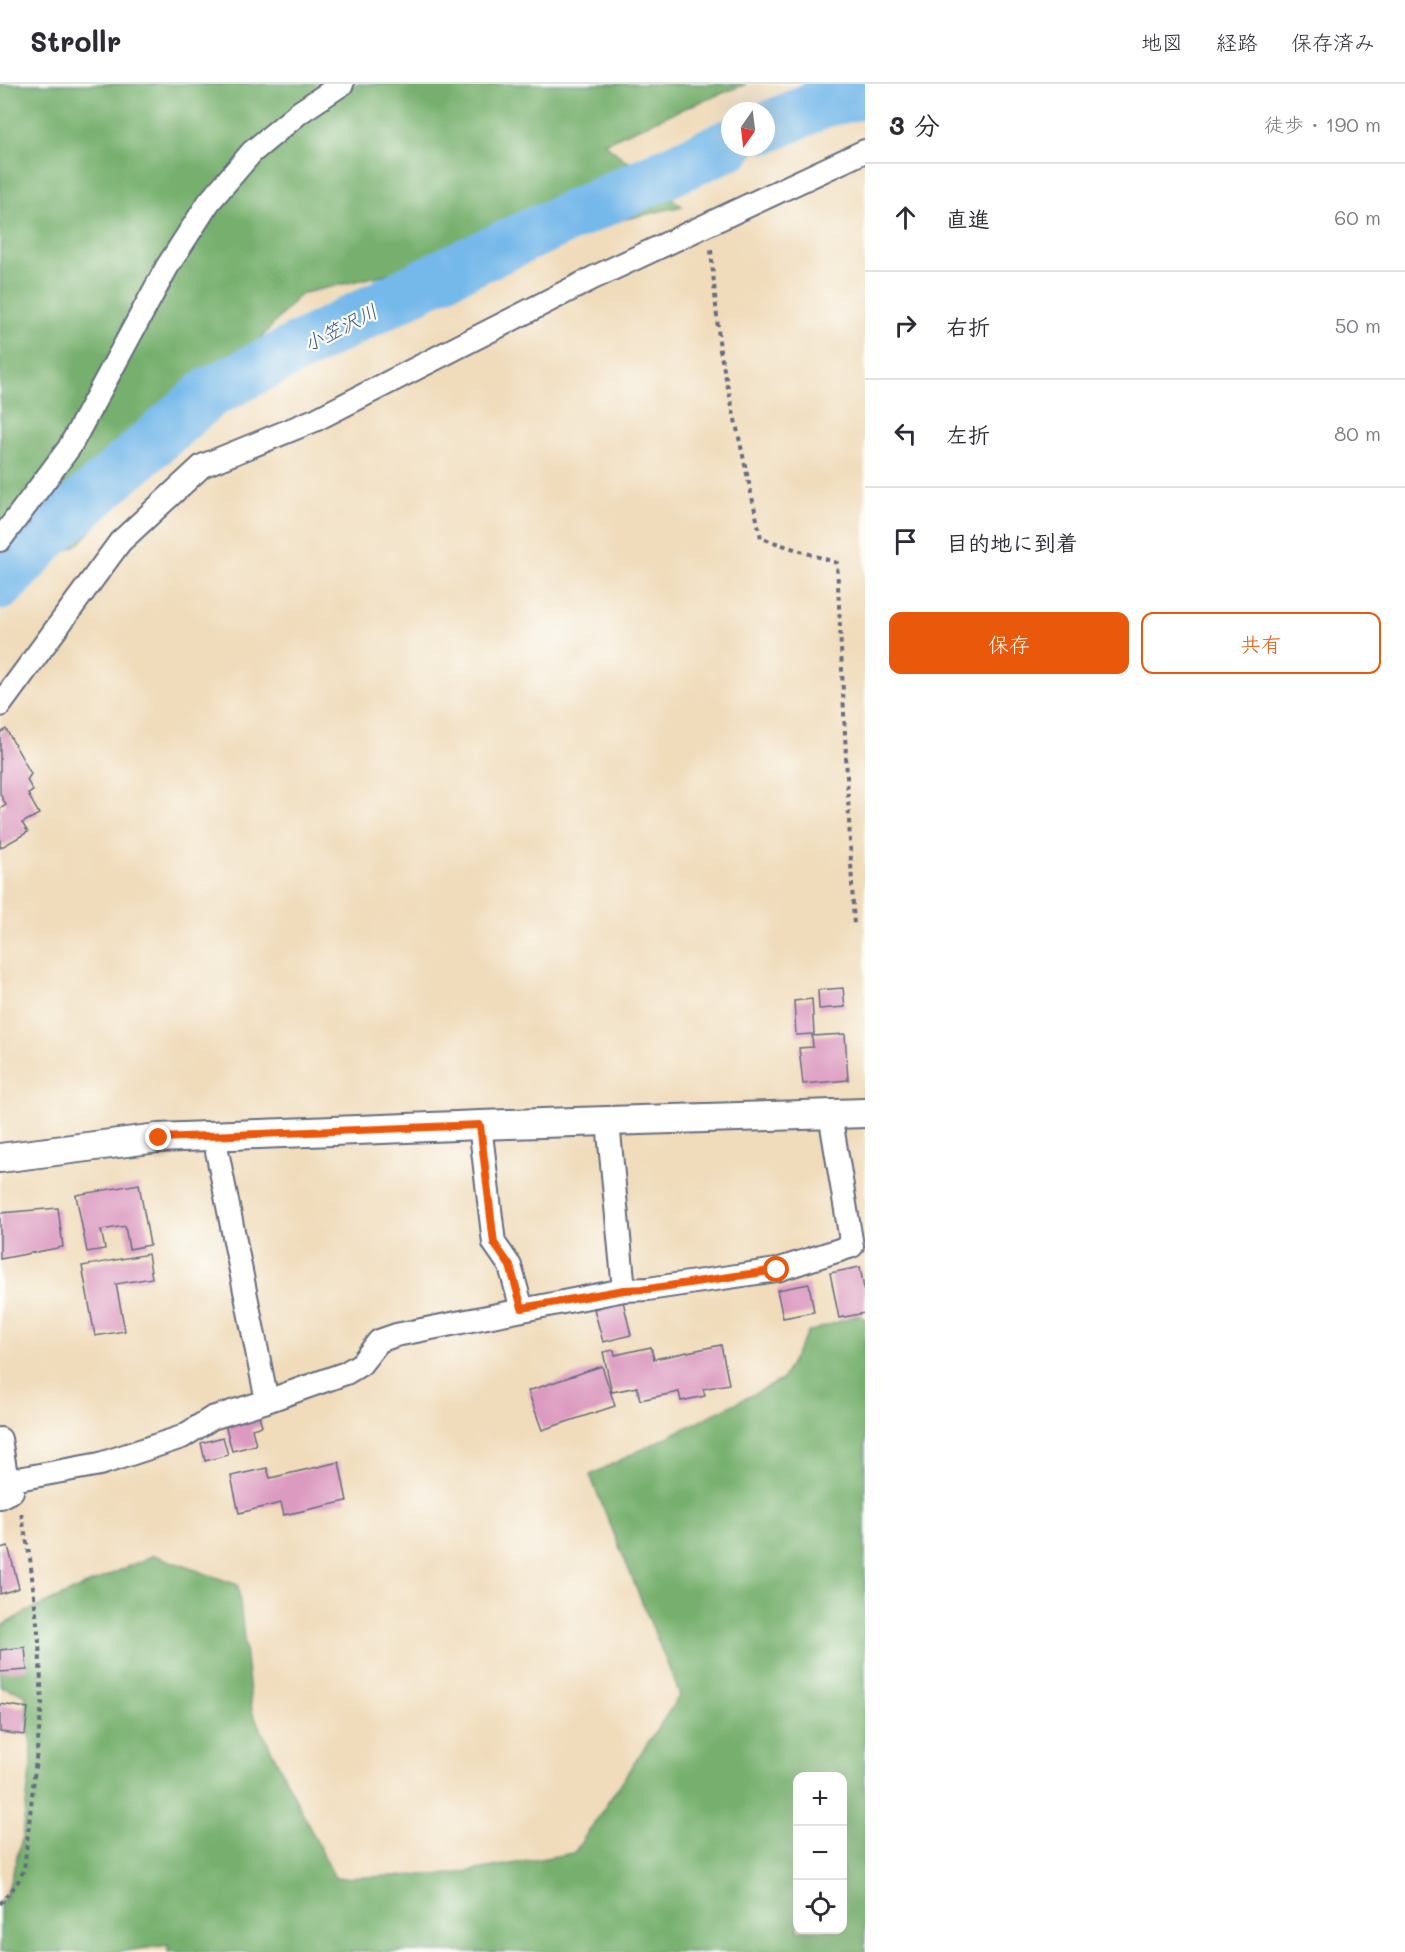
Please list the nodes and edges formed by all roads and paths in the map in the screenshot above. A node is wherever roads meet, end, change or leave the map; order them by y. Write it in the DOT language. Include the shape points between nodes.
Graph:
graph roads {
  1 [pos="342,84"];
  2 [pos="865,151"];
  3 [pos="709,224"];
  4 [pos="0,540"];
  5 [pos="0,705"];
  6 [pos="854,927"];
  7 [pos="865,1113"];
  8 [pos="830,1114"];
  9 [pos="608,1122"];
  10 [pos="480,1125"];
  11 [pos="214,1136"];
  12 [pos="0,1158"];
  13 [pos="624,1290"];
  14 [pos="522,1308"];
  15 [pos="267,1401"];
  16 [pos="0,1439"];
  17 [pos="6,1489"];
  18 [pos="0,1905"];
  1 -- 4 [label="street" via="252,152 209,202 167,267 69,448"];
  2 -- 3 [label="street"];
  3 -- 5 [label="street" via="593,278 315,420 202,466 120,542"];
  3 -- 6 [label="path" via="720,351 761,538 837,563"];
  7 -- 8 [label="street"];
  8 -- 9 [label="street"];
  8 -- 13 [label="street" via="852,1246 777,1270"];
  9 -- 10 [label="street"];
  9 -- 13 [label="street"];
  10 -- 11 [label="street"];
  10 -- 14 [label="street" via="494,1243 510,1266"];
  11 -- 12 [label="street" via="159,1138"];
  11 -- 15 [label="street"];
  13 -- 14 [label="street"];
  14 -- 15 [label="street" via="379,1341 361,1364 346,1373"];
  15 -- 17 [label="street" via="212,1418 182,1437"];
  16 -- 17 [label="street"];
  17 -- 18 [label="path" via="17,1498 30,1558 42,1704 24,1870"];
}
